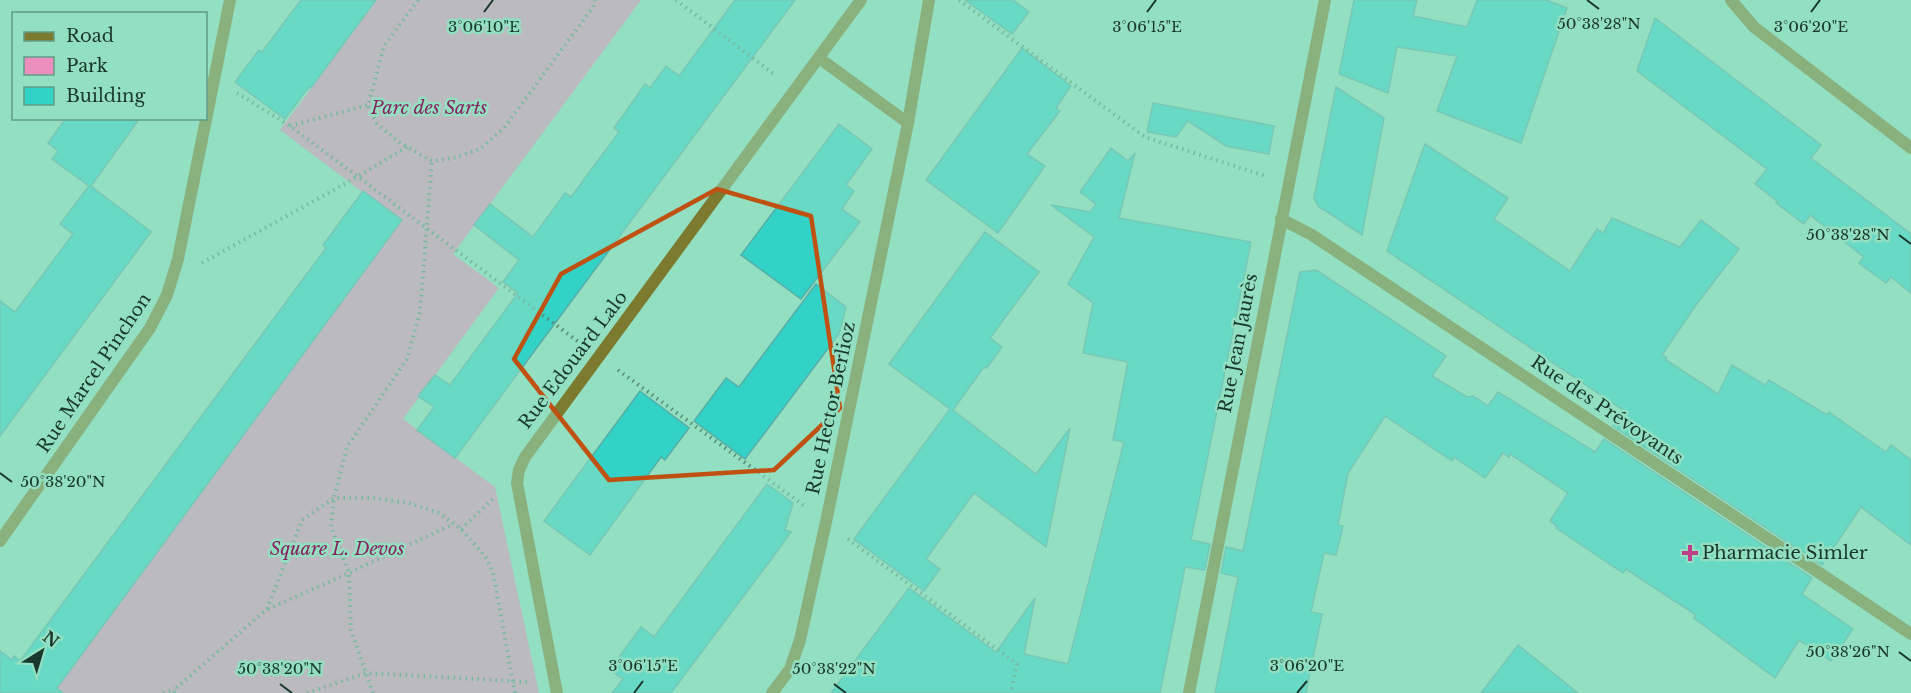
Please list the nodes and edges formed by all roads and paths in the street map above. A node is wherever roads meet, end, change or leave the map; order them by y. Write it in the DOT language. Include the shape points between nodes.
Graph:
graph roads {
  1 [pos="230,0"];
  2 [pos="418,0"];
  3 [pos="595,0"];
  4 [pos="676,0"];
  5 [pos="861,0"];
  6 [pos="929,0"];
  7 [pos="959,0"];
  8 [pos="1325,0"];
  9 [pos="1731,0"];
  10 [pos="819,58"];
  11 [pos="214,78"];
  12 [pos="795,90"];
  13 [pos="368,105"];
  14 [pos="207,113"];
  15 [pos="206,120"];
  16 [pos="908,123"];
  17 [pos="290,126"];
  18 [pos="407,147"];
  19 [pos="1911,147"];
  20 [pos="432,160"];
  21 [pos="357,177"];
  22 [pos="1288,184"];
  23 [pos="1281,219"];
  24 [pos="427,230"];
  25 [pos="174,279"];
  26 [pos="598,356"];
  27 [pos="517,483"];
  28 [pos="334,498"];
  29 [pos="453,524"];
  30 [pos="461,529"];
  31 [pos="0,541"];
  32 [pos="349,573"];
  33 [pos="267,609"];
  34 [pos="1911,634"];
  35 [pos="366,673"];
  36 [pos="553,676"];
  37 [pos="514,682"];
  38 [pos="175,691"];
  39 [pos="164,693"];
  40 [pos="308,693"];
  41 [pos="373,693"];
  42 [pos="515,693"];
  43 [pos="557,693"];
  44 [pos="772,693"];
  45 [pos="1189,693"];
  1 -- 11 [label="street, Rue Marcel Pinchon"];
  2 -- 13 [label="path" via="384,46"];
  3 -- 20 [label="path" via="504,128 480,149"];
  4 -- 12 [label="path"];
  5 -- 10 [label="street"];
  6 -- 16 [label="street, Rue Hector Berlioz"];
  7 -- 22 [label="path" via="1145,137"];
  8 -- 22 [label="street, Rue Jean Jaurès"];
  9 -- 19 [label="street" via="1754,27"];
  10 -- 12 [label="street"];
  10 -- 16 [label="street"];
  11 -- 14 [label="street, Rue Marcel Pinchon"];
  11 -- 17 [label="path"];
  12 -- 26 [label="street, Rue Edouard Lalo"];
  13 -- 17 [label="path"];
  13 -- 18 [label="path" via="377,124"];
  15 -- 25 [label="street, Rue Marcel Pinchon"];
  16 -- 44 [label="street, Rue Hector Berlioz" via="800,640 790,669"];
  17 -- 21 [label="path"];
  18 -- 20 [label="path"];
  18 -- 21 [label="path"];
  20 -- 24 [label="path"];
  21 -- 24 [label="path"];
  21 -- 25 [label="path"];
  22 -- 23 [label="street, Rue Jean Jaurès"];
  23 -- 34 [label="street, Rue des Prévoyants" via="1312,235"];
  23 -- 45 [label="street, Rue Jean Jaurès"];
  24 -- 26 [label="path"];
  24 -- 28 [label="path" via="420,312 407,359 348,447"];
  25 -- 31 [label="street, Rue Marcel Pinchon" via="150,328"];
  26 -- 27 [label="street, Rue Edouard Lalo" via="525,457"];
  27 -- 30 [label="path" via="496,496"];
  27 -- 36 [label="street, Rue Edouard Lalo"];
  28 -- 29 [label="path" via="409,503 438,513"];
  28 -- 32 [label="path" via="331,527"];
  28 -- 33 [label="path" via="302,520"];
  29 -- 30 [label="path"];
  29 -- 32 [label="path"];
  30 -- 37 [label="path" via="485,556 493,573"];
  32 -- 33 [label="path"];
  32 -- 35 [label="path" via="351,630"];
  33 -- 38 [label="path"];
  35 -- 37 [label="path"];
  35 -- 40 [label="path"];
  35 -- 41 [label="path"];
  36 -- 37 [label="path"];
  36 -- 43 [label="street, Rue Edouard Lalo"];
  37 -- 42 [label="path"];
  38 -- 39 [label="path"];
}
